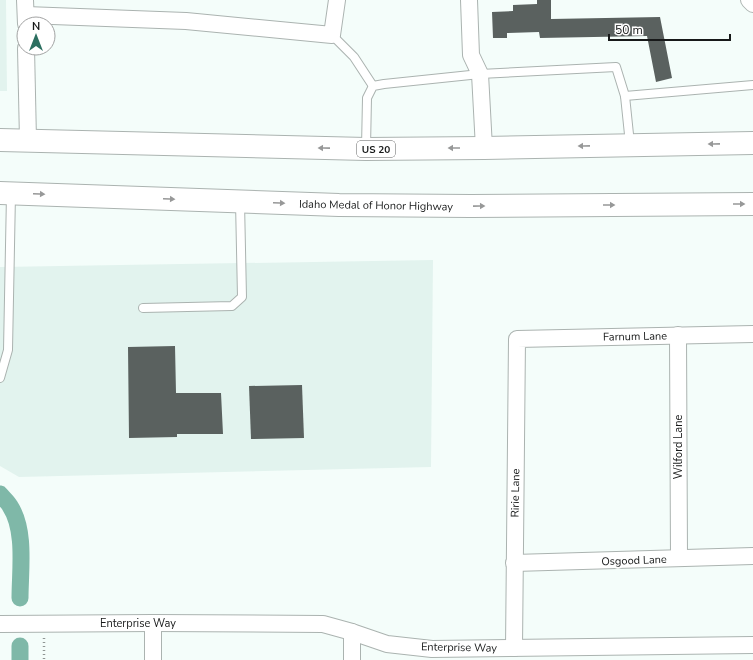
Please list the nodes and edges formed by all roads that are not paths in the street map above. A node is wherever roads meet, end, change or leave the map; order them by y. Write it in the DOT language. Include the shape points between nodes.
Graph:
graph roads {
  1 [pos="337,0"];
  2 [pos="469,0"];
  3 [pos="749,0"];
  4 [pos="753,4"];
  5 [pos="26,13"];
  6 [pos="332,35"];
  7 [pos="26,56"];
  8 [pos="480,74"];
  9 [pos="753,85"];
  10 [pos="373,86"];
  11 [pos="624,96"];
  12 [pos="0,140"];
  13 [pos="28,140"];
  14 [pos="753,143"];
  15 [pos="630,145"];
  16 [pos="484,148"];
  17 [pos="366,149"];
  18 [pos="6,193"];
  19 [pos="240,202"];
  20 [pos="753,204"];
  21 [pos="143,308"];
  22 [pos="753,334"];
  23 [pos="678,335"];
  24 [pos="517,339"];
  25 [pos="0,378"];
  26 [pos="753,556"];
  27 [pos="679,558"];
  28 [pos="514,563"];
  29 [pos="153,623"];
  30 [pos="0,624"];
  31 [pos="352,632"];
  32 [pos="753,645"];
  33 [pos="514,648"];
  34 [pos="153,660"];
  35 [pos="352,660"];
  1 -- 6 [label="street"];
  2 -- 8 [label="street" via="471,55"];
  3 -- 4 [label="street"];
  5 -- 6 [label="street" via="186,21"];
  6 -- 10 [label="lane" via="354,57"];
  7 -- 13 [label="street"];
  8 -- 10 [label="lane"];
  8 -- 11 [label="lane" via="616,67"];
  8 -- 16 [label="street"];
  9 -- 11 [label="lane"];
  10 -- 17 [label="lane" via="367,98"];
  11 -- 15 [label="lane"];
  12 -- 13 [label="main road, US 20"];
  17 -- 13 [label="main road, US 20, one-way"];
  14 -- 15 [label="main road, US 20, one-way"];
  15 -- 16 [label="main road, US 20, one-way"];
  16 -- 17 [label="main road, US 20, one-way"];
  18 -- 19 [label="main road, Idaho Medal of Honor Highway, one-way"];
  18 -- 25 [label="lane" via="8,350"];
  19 -- 20 [label="main road, Idaho Medal of Honor Highway, one-way" via="463,206"];
  19 -- 21 [label="lane" via="242,297 232,306"];
  22 -- 23 [label="street, Farnum Lane"];
  23 -- 24 [label="street, Farnum Lane"];
  23 -- 27 [label="street, Wilford Lane"];
  24 -- 28 [label="street, Ririe Lane"];
  26 -- 27 [label="street, Osgood Lane"];
  27 -- 28 [label="street, Osgood Lane"];
  28 -- 33 [label="street, Ririe Lane"];
  29 -- 30 [label="street, Enterprise Way"];
  29 -- 31 [label="street, Enterprise Way" via="323,624"];
  29 -- 34 [label="street"];
  31 -- 33 [label="street, Enterprise Way" via="388,644 432,649"];
  31 -- 35 [label="street"];
  32 -- 33 [label="street, Enterprise Way"];
}
